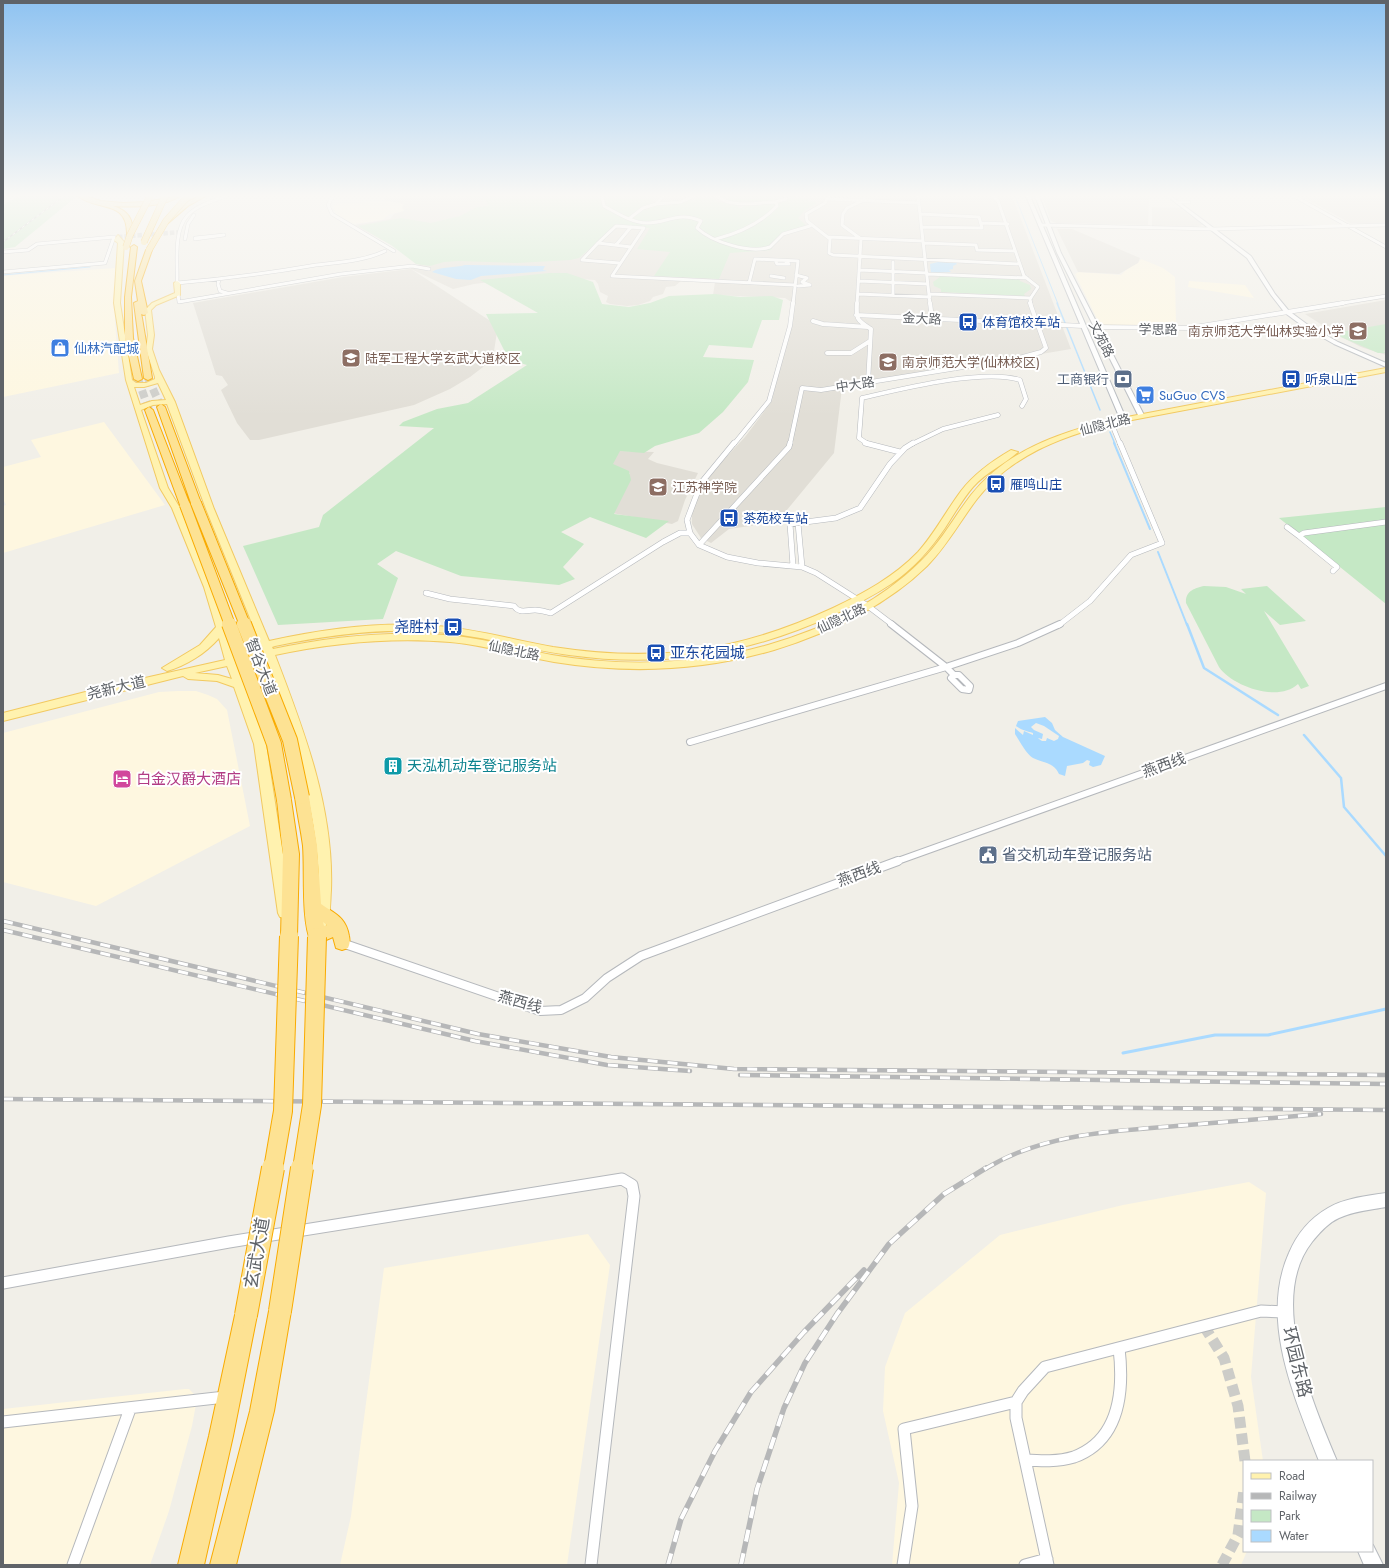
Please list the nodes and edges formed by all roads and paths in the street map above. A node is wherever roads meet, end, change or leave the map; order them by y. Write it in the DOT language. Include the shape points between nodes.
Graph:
graph roads {
  1 [pos="35,269"];
  2 [pos="119,269"];
  3 [pos="128,269"];
  4 [pos="131,269"];
  5 [pos="139,269"];
  6 [pos="142,269"];
  7 [pos="178,269"];
  8 [pos="286,269"];
  9 [pos="384,269"];
  10 [pos="616,269"];
  11 [pos="752,269"];
  12 [pos="797,269"];
  13 [pos="926,269"];
  14 [pos="1022,269"];
  15 [pos="1059,269"];
  16 [pos="1067,269"];
  17 [pos="1257,269"];
  18 [pos="859,270"];
  19 [pos="878,271"];
  20 [pos="3,272"];
  21 [pos="892,272"];
  22 [pos="927,273"];
  23 [pos="796,275"];
  24 [pos="130,276"];
  25 [pos="771,276"];
  26 [pos="1027,278"];
  27 [pos="220,279"];
  28 [pos="774,279"];
  29 [pos="138,282"];
  30 [pos="858,282"];
  31 [pos="878,282"];
  32 [pos="177,283"];
  33 [pos="749,283"];
  34 [pos="892,283"];
  35 [pos="767,284"];
  36 [pos="928,284"];
  37 [pos="794,285"];
  38 [pos="229,293"];
  39 [pos="178,294"];
  40 [pos="858,294"];
  41 [pos="893,295"];
  42 [pos="929,296"];
  43 [pos="1386,296"];
  44 [pos="1031,298"];
  45 [pos="1287,312"];
  46 [pos="856,315"];
  47 [pos="932,318"];
  48 [pos="121,320"];
  49 [pos="813,321"];
  50 [pos="1037,324"];
  51 [pos="1084,326"];
  52 [pos="868,327"];
  53 [pos="1096,327"];
  54 [pos="870,341"];
  55 [pos="149,349"];
  56 [pos="827,353"];
  57 [pos="1386,365"];
  58 [pos="1386,370"];
  59 [pos="159,376"];
  60 [pos="148,378"];
  61 [pos="134,381"];
  62 [pos="868,382"];
  63 [pos="171,402"];
  64 [pos="1022,406"];
  65 [pos="161,407"];
  66 [pos="136,409"];
  67 [pos="149,410"];
  68 [pos="1139,413"];
  69 [pos="998,415"];
  70 [pos="1123,416"];
  71 [pos="1110,422"];
  72 [pos="900,452"];
  73 [pos="191,504"];
  74 [pos="1386,522"];
  75 [pos="798,523"];
  76 [pos="1287,527"];
  77 [pos="690,533"];
  78 [pos="1299,536"];
  79 [pos="699,544"];
  80 [pos="793,566"];
  81 [pos="802,567"];
  82 [pos="1333,571"];
  83 [pos="426,593"];
  84 [pos="858,599"];
  85 [pos="868,606"];
  86 [pos="221,627"];
  87 [pos="267,649"];
  88 [pos="229,658"];
  89 [pos="946,666"];
  90 [pos="166,672"];
  91 [pos="954,674"];
  92 [pos="240,685"];
  93 [pos="1386,686"];
  94 [pos="3,710"];
  95 [pos="3,717"];
  96 [pos="690,742"];
  97 [pos="318,910"];
  98 [pos="289,936"];
  99 [pos="317,937"];
  100 [pos="342,943"];
  101 [pos="1386,1200"];
  102 [pos="3,1283"];
  103 [pos="1285,1312"];
  104 [pos="1119,1348"];
  105 [pos="229,1397"];
  106 [pos="1016,1402"];
  107 [pos="130,1409"];
  108 [pos="262,1411"];
  109 [pos="3,1422"];
  110 [pos="221,1436"];
  111 [pos="1025,1460"];
  112 [pos="1328,1460"];
  113 [pos="1368,1552"];
  114 [pos="1047,1562"];
  115 [pos="73,1565"];
  116 [pos="180,1565"];
  117 [pos="191,1565"];
  118 [pos="223,1565"];
  119 [pos="236,1565"];
  120 [pos="591,1565"];
  121 [pos="903,1565"];
  122 [pos="1025,1565"];
  123 [pos="1374,1565"];
  1 -- 20 [label="street"];
  2 -- 48 [label="main road" via="117,303"];
  3 -- 24 [label="highway, bridge"];
  4 -- 24 [label="highway"];
  5 -- 29 [label="highway, bridge"];
  6 -- 29 [label="highway, bridge"];
  7 -- 32 [label="street"];
  8 -- 27 [label="street"];
  9 -- 38 [label="street"];
  10 -- 33 [label="street" via="612,276"];
  11 -- 33 [label="street"];
  12 -- 23 [label="street"];
  13 -- 22 [label="street"];
  14 -- 26 [label="street"];
  15 -- 51 [label="main road, 文苑路"];
  16 -- 53 [label="main road, 文苑路"];
  17 -- 45 [label="main road"];
  18 -- 19 [label="street"];
  18 -- 30 [label="street"];
  19 -- 21 [label="street"];
  19 -- 31 [label="street"];
  21 -- 22 [label="street"];
  21 -- 34 [label="street"];
  22 -- 26 [label="street"];
  22 -- 36 [label="street"];
  23 -- 37 [label="street"];
  23 -- 37 [label="street" via="806,277 802,282 810,285"];
  24 -- 48 [label="highway" via="122,290"];
  24 -- 61 [label="highway" via="129,338"];
  25 -- 28 [label="street"];
  26 -- 44 [label="street" via="1038,287"];
  27 -- 32 [label="street"];
  27 -- 38 [label="street" via="220,291"];
  28 -- 35 [label="street"];
  28 -- 37 [label="street" via="785,278"];
  29 -- 55 [label="highway"];
  29 -- 60 [label="highway" via="138,318"];
  30 -- 31 [label="street"];
  30 -- 40 [label="street"];
  31 -- 34 [label="street"];
  32 -- 39 [label="main road"];
  33 -- 35 [label="street"];
  34 -- 36 [label="street"];
  34 -- 41 [label="street"];
  35 -- 37 [label="street"];
  36 -- 42 [label="street"];
  37 -- 77 [label="street" via="790,326 769,401 700,483 687,520"];
  38 -- 39 [label="street" via="179,302"];
  39 -- 55 [label="main road" via="154,304 148,310 151,335"];
  40 -- 41 [label="street"];
  40 -- 46 [label="street"];
  41 -- 42 [label="street"];
  42 -- 44 [label="street"];
  42 -- 47 [label="street"];
  43 -- 45 [label="street, 学思路"];
  44 -- 50 [label="street" via="1031,308"];
  45 -- 53 [label="street, 学思路" via="1176,330"];
  45 -- 57 [label="main road" via="1330,340"];
  46 -- 47 [label="street, 金大路"];
  46 -- 52 [label="street" via="858,320"];
  47 -- 50 [label="street, 金大路"];
  48 -- 61 [label="main road" via="123,348"];
  49 -- 52 [label="street"];
  50 -- 51 [label="street, 金大路"];
  50 -- 62 [label="street, 中大路" via="1046,348 1041,352"];
  51 -- 53 [label="main road"];
  51 -- 70 [label="main road, 文苑路"];
  52 -- 54 [label="street" via="871,329"];
  53 -- 68 [label="main road, 文苑路"];
  54 -- 56 [label="street" via="850,353"];
  54 -- 62 [label="street"];
  55 -- 59 [label="main road"];
  57 -- 68 [label="main road, 仙隐北路"];
  58 -- 68 [label="main road, 仙隐北路"];
  59 -- 61 [label="main road" via="158,380 146,385 134,385"];
  59 -- 63 [label="main road"];
  61 -- 66 [label="main road"];
  62 -- 79 [label="street, 中大路" via="821,390 802,388 789,447"];
  63 -- 66 [label="main road" via="152,403"];
  63 -- 87 [label="main road" via="210,509"];
  64 -- 72 [label="street" via="1026,399 1021,381 1011,377 988,376 862,398 858,438 866,443"];
  65 -- 73 [label="highway, 智谷大道"];
  66 -- 86 [label="main road" via="164,488 176,508 209,587"];
  67 -- 73 [label="highway, 智谷大道"];
  68 -- 70 [label="main road, 仙隐北路"];
  69 -- 72 [label="street" via="926,436"];
  70 -- 71 [label="main road, 仙隐北路"];
  70 -- 84 [label="main road, 仙隐北路" via="1056,432 1035,440 998,462 974,480 918,557 893,578"];
  71 -- 85 [label="main road, 仙隐北路" via="1088,427 1026,452 992,477 932,555 903,582"];
  71 -- 89 [label="street" via="1162,543 1131,555 1090,601 1058,626 1018,643"];
  72 -- 75 [label="street" via="857,510 841,517"];
  73 -- 97 [label="highway, 智谷大道, bridge" via="290,740 302,797"];
  73 -- 98 [label="highway, 智谷大道, bridge" via="274,744 291,854"];
  74 -- 78 [label="street" via="1304,533"];
  75 -- 80 [label="street" via="790,524"];
  75 -- 81 [label="street"];
  76 -- 78 [label="street"];
  77 -- 79 [label="street"];
  77 -- 83 [label="street" via="680,533 663,542 551,613 535,610 521,612 514,606 450,599"];
  78 -- 82 [label="street" via="1337,567"];
  79 -- 80 [label="street" via="742,561"];
  80 -- 81 [label="street"];
  81 -- 84 [label="street"];
  84 -- 85 [label="street"];
  84 -- 87 [label="main road, 仙隐北路" via="748,644 723,650 680,654 586,654 483,634 411,628 298,638"];
  85 -- 87 [label="main road, 仙隐北路" via="769,648 728,658 685,663 582,663 472,642 422,637 369,638"];
  85 -- 89 [label="street"];
  86 -- 88 [label="main road"];
  86 -- 90 [label="main road" via="208,645"];
  87 -- 88 [label="main road, 尧新大道"];
  87 -- 97 [label="main road" via="293,716 310,773 325,867"];
  88 -- 90 [label="main road, 尧新大道"];
  88 -- 92 [label="main road"];
  89 -- 91 [label="street"];
  89 -- 96 [label="street"];
  90 -- 92 [label="main road" via="218,678"];
  90 -- 94 [label="main road, 尧新大道"];
  90 -- 95 [label="main road, 尧新大道"];
  92 -- 98 [label="main road" via="262,755"];
  93 -- 100 [label="street, 燕西线" via="675,942 641,956 584,998 561,1010 540,1011"];
  97 -- 99 [label="highway, 智谷大道"];
  97 -- 100 [label="highway" via="339,925"];
  98 -- 105 [label="highway, 玄武大道, bridge" via="283,1111"];
  99 -- 100 [label="highway" via="329,931 340,930"];
  99 -- 108 [label="highway, 玄武大道, bridge" via="312,1105"];
  101 -- 103 [label="main road, 环园东路" via="1359,1203 1339,1209 1319,1221 1303,1238 1292,1258 1286,1284"];
  102 -- 120 [label="street" via="237,1241 622,1179 630,1182 634,1187 634,1196"];
  103 -- 104 [label="street" via="1261,1311"];
  103 -- 112 [label="main road, 环园东路" via="1297,1376"];
  104 -- 106 [label="street" via="1045,1367 1022,1391"];
  104 -- 111 [label="street" via="1123,1378 1119,1406 1108,1430 1100,1440 1067,1460"];
  105 -- 107 [label="street"];
  105 -- 110 [label="highway, 玄武大道"];
  106 -- 111 [label="street" via="1016,1418"];
  106 -- 121 [label="street" via="904,1429 912,1506"];
  107 -- 109 [label="street"];
  107 -- 115 [label="street"];
  108 -- 118 [label="highway, 玄武大道"];
  108 -- 119 [label="main road"];
  110 -- 116 [label="main road"];
  110 -- 117 [label="highway, 玄武大道"];
  111 -- 114 [label="street"];
  113 -- 123 [label="main road"];
  114 -- 122 [label="street"];
}
